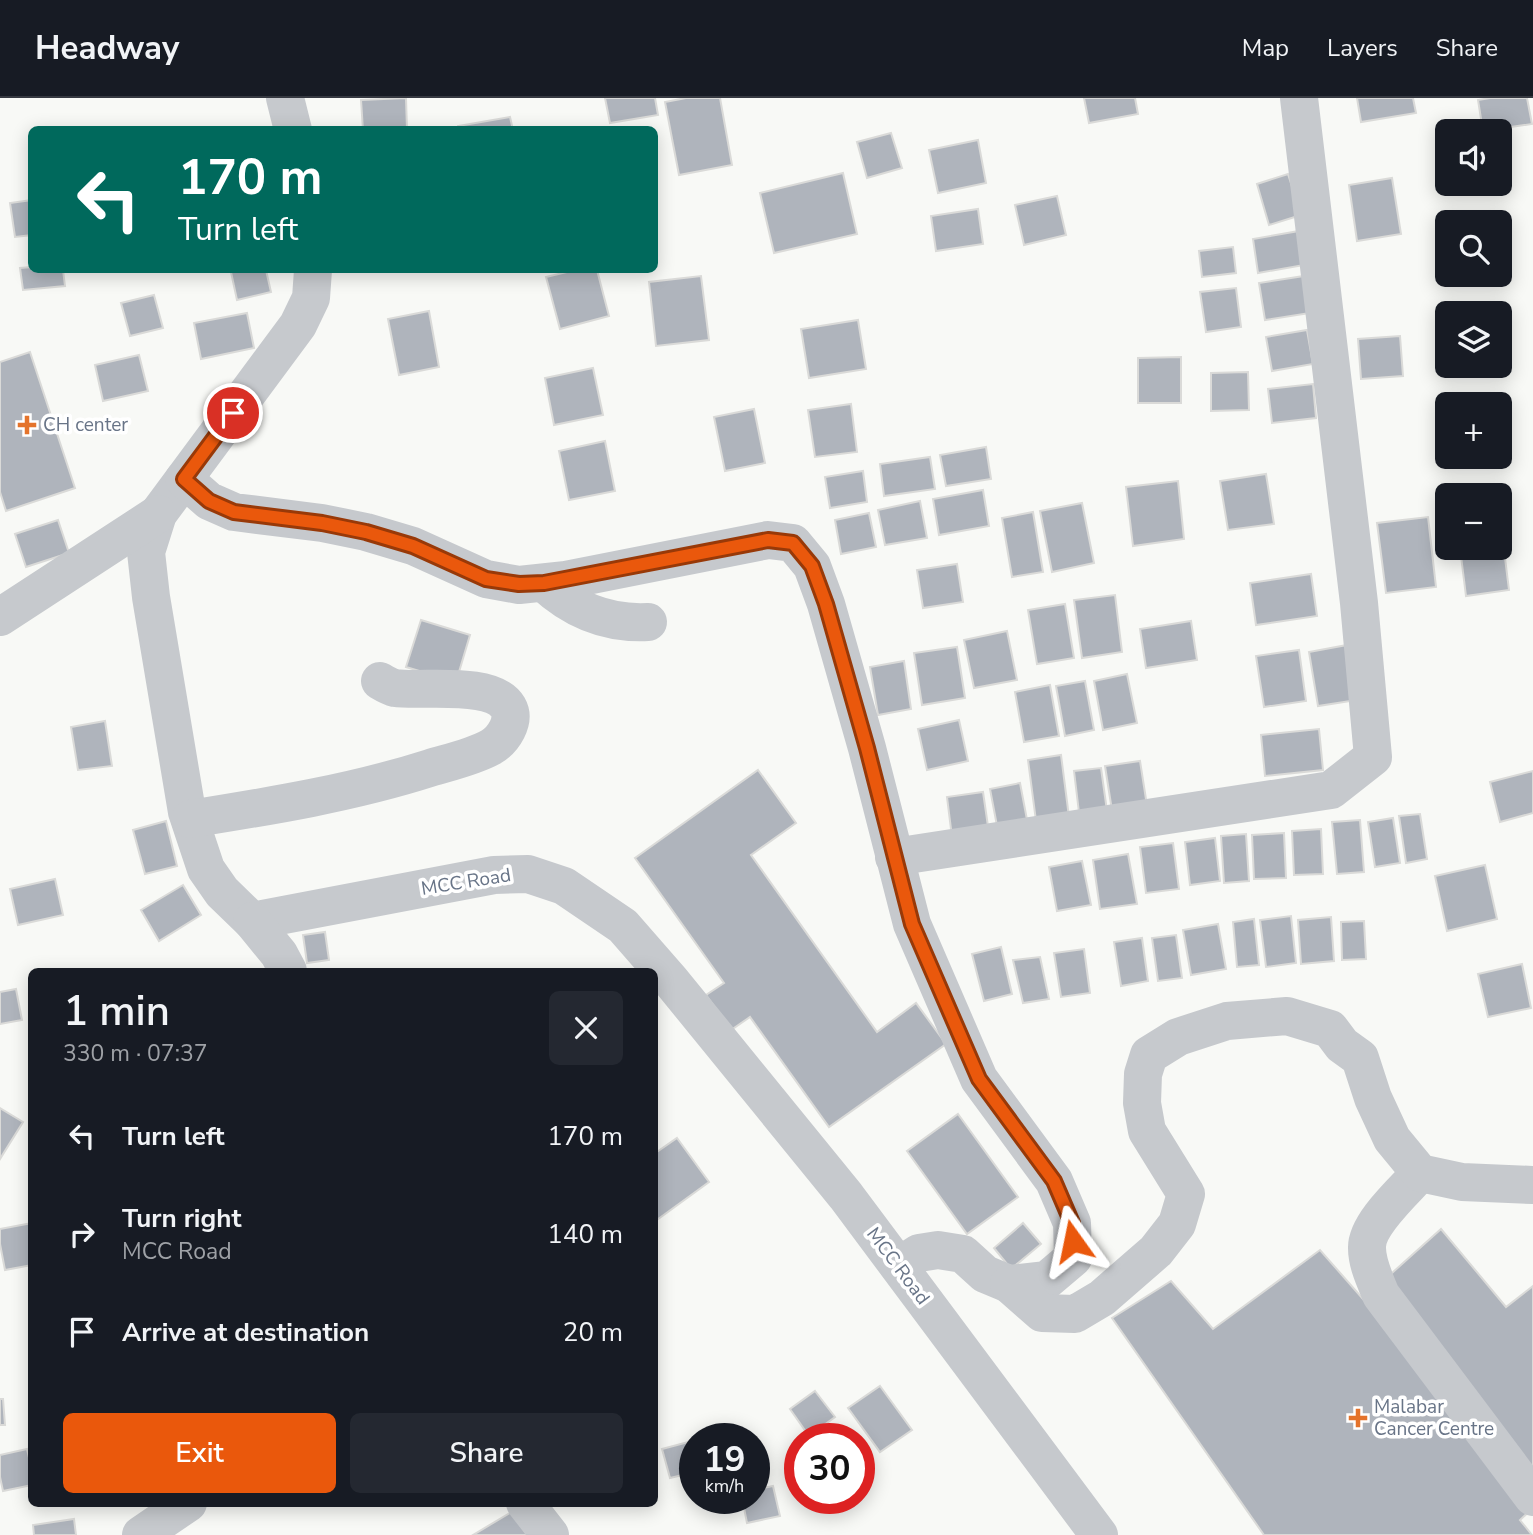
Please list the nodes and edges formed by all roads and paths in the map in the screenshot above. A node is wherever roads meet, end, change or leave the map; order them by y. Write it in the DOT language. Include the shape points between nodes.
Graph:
graph roads {
  1 [pos="285,98"];
  2 [pos="1299,98"];
  3 [pos="292,126"];
  4 [pos="313,273"];
  5 [pos="184,479"];
  6 [pos="158,514"];
  7 [pos="544,583"];
  8 [pos="0,617"];
  9 [pos="648,622"];
  10 [pos="380,681"];
  11 [pos="190,819"];
  12 [pos="894,857"];
  13 [pos="251,921"];
  14 [pos="286,968"];
  15 [pos="1420,1173"];
  16 [pos="1533,1185"];
  17 [pos="899,1266"];
  18 [pos="1009,1284"];
  19 [pos="1533,1497"];
  20 [pos="182,1507"];
  21 [pos="528,1507"];
  22 [pos="141,1535"];
  23 [pos="550,1535"];
  24 [pos="1099,1535"];
  1 -- 3 [label="street"];
  2 -- 12 [label="street" via="1373,757 1331,790"];
  4 -- 5 [label="street" via="311,298 298,325"];
  5 -- 6 [label="street"];
  5 -- 7 [label="street" via="209,501 234,512 366,532 413,546 486,579"];
  6 -- 8 [label="street"];
  6 -- 11 [label="street" via="146,552"];
  7 -- 9 [label="street" via="559,597 596,616 625,623"];
  7 -- 12 [label="street" via="768,540 793,543 812,566 826,604"];
  10 -- 11 [label="street" via="393,688 472,690 498,698 508,707 511,719 492,746 416,773 340,793"];
  11 -- 13 [label="street" via="206,869"];
  12 -- 18 [label="street" via="912,924 979,1079 1054,1181 1072,1223 1073,1258 1047,1280"];
  13 -- 14 [label="street"];
  13 -- 17 [label="street, MCC Road" via="494,875 528,874 564,886 622,926 671,981"];
  15 -- 16 [label="street" via="1462,1182"];
  15 -- 18 [label="street" via="1392,1139 1360,1058 1342,1045 1330,1028 1287,1016 1227,1021 1178,1037 1149,1055 1143,1074 1147,1131 1186,1194 1177,1224 1156,1251 1102,1298 1075,1314 1042,1313"];
  15 -- 19 [label="street" via="1373,1226 1366,1245 1369,1263 1381,1295"];
  17 -- 18 [label="street" via="919,1253 951,1252 963,1254 985,1273"];
  17 -- 24 [label="street, MCC Road"];
  20 -- 22 [label="street"];
  21 -- 23 [label="street"];
}
